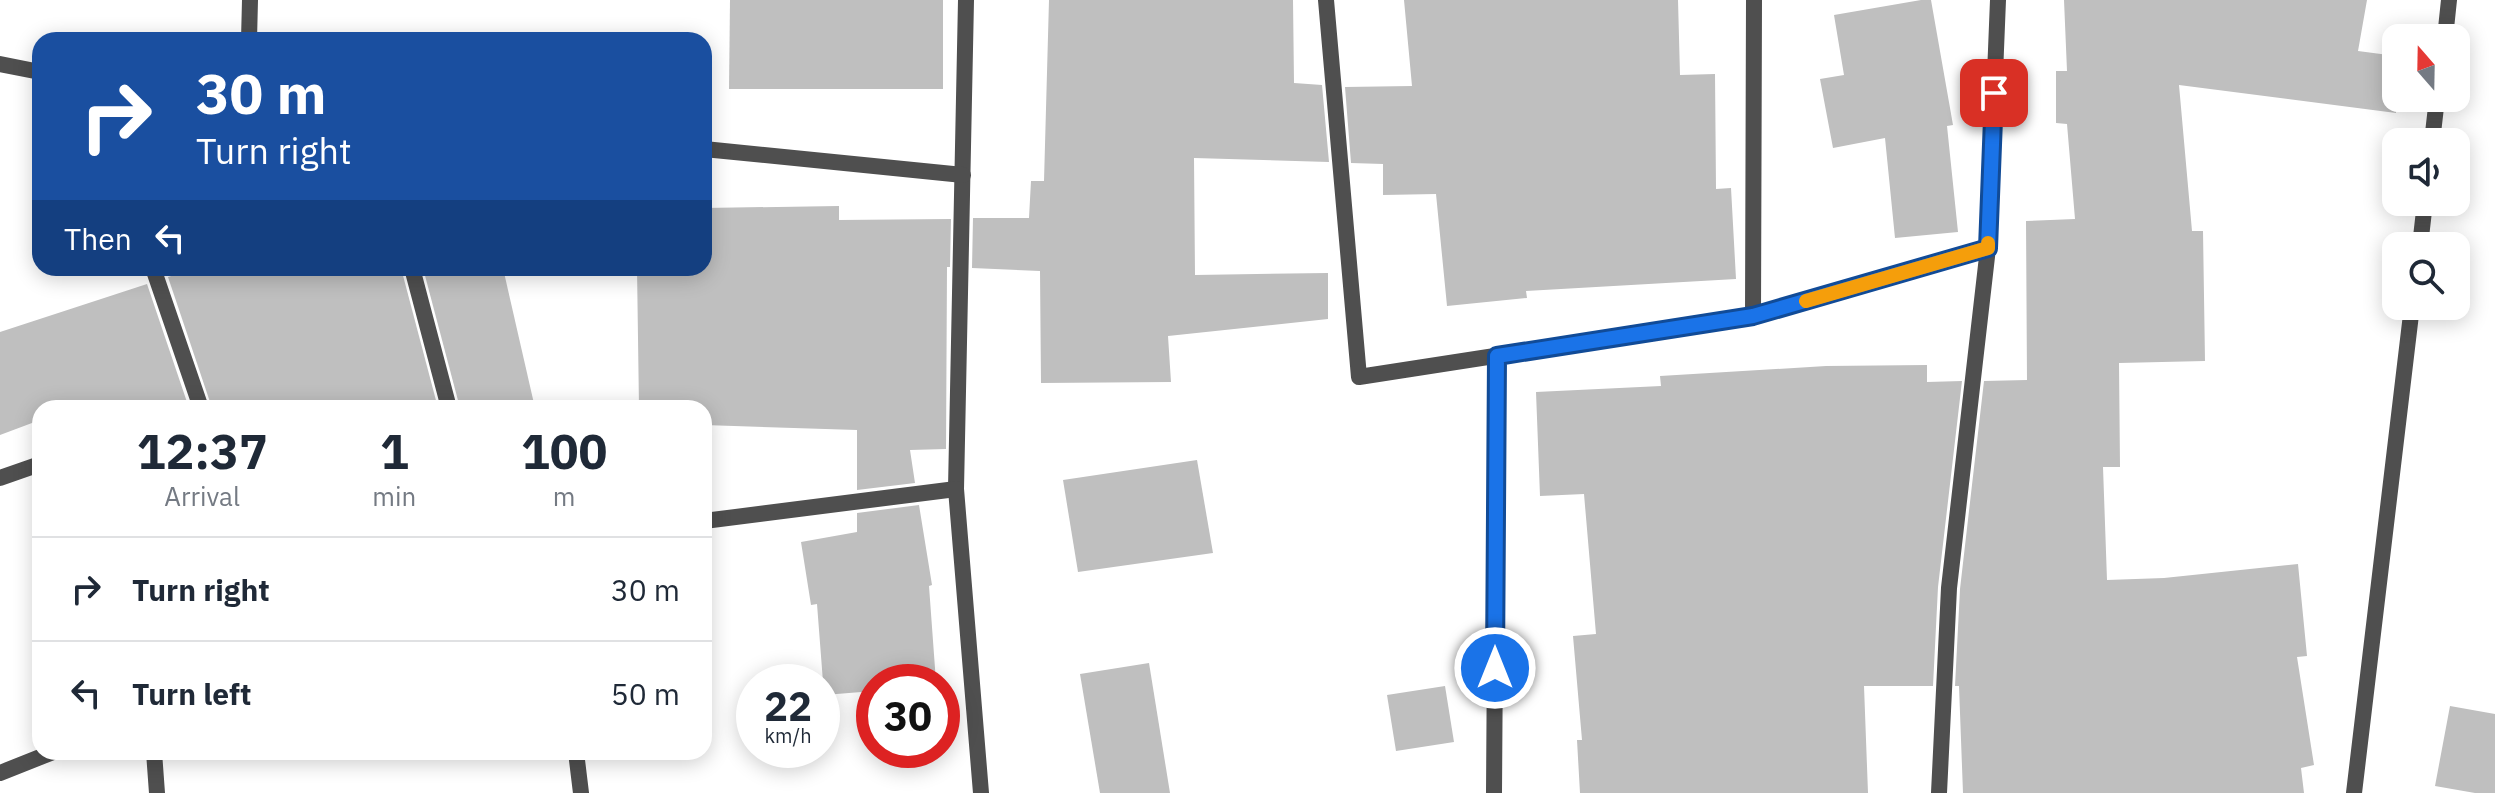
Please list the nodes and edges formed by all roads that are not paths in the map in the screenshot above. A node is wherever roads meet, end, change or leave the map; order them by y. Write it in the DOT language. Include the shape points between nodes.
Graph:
graph roads {
  1 [pos="250,0"];
  2 [pos="966,0"];
  3 [pos="1326,0"];
  4 [pos="1754,0"];
  5 [pos="1998,0"];
  6 [pos="2449,0"];
  7 [pos="2446,24"];
  8 [pos="249,32"];
  9 [pos="0,64"];
  10 [pos="32,70"];
  11 [pos="712,150"];
  12 [pos="963,175"];
  13 [pos="1988,248"];
  14 [pos="156,276"];
  15 [pos="414,276"];
  16 [pos="1753,316"];
  17 [pos="2410,320"];
  18 [pos="1497,356"];
  19 [pos="198,400"];
  20 [pos="447,400"];
  21 [pos="32,467"];
  22 [pos="0,478"];
  23 [pos="956,489"];
  24 [pos="712,520"];
  25 [pos="33,760"];
  26 [pos="155,760"];
  27 [pos="577,760"];
  28 [pos="0,773"];
  29 [pos="157,793"];
  30 [pos="581,793"];
  31 [pos="981,793"];
  32 [pos="1494,793"];
  33 [pos="1939,793"];
  34 [pos="2354,793"];
  1 -- 8 [label="street"];
  2 -- 12 [label="street"];
  3 -- 18 [label="street" via="1359,377"];
  4 -- 16 [label="street"];
  5 -- 13 [label="street"];
  6 -- 7 [label="street"];
  9 -- 10 [label="street"];
  11 -- 12 [label="street"];
  12 -- 23 [label="street"];
  13 -- 16 [label="street"];
  13 -- 33 [label="street" via="1949,588"];
  14 -- 19 [label="street"];
  15 -- 20 [label="street"];
  16 -- 18 [label="street"];
  17 -- 34 [label="street"];
  18 -- 32 [label="street"];
  21 -- 22 [label="street"];
  23 -- 24 [label="street"];
  23 -- 31 [label="street"];
  25 -- 28 [label="street"];
  26 -- 29 [label="street"];
  27 -- 30 [label="street"];
}
